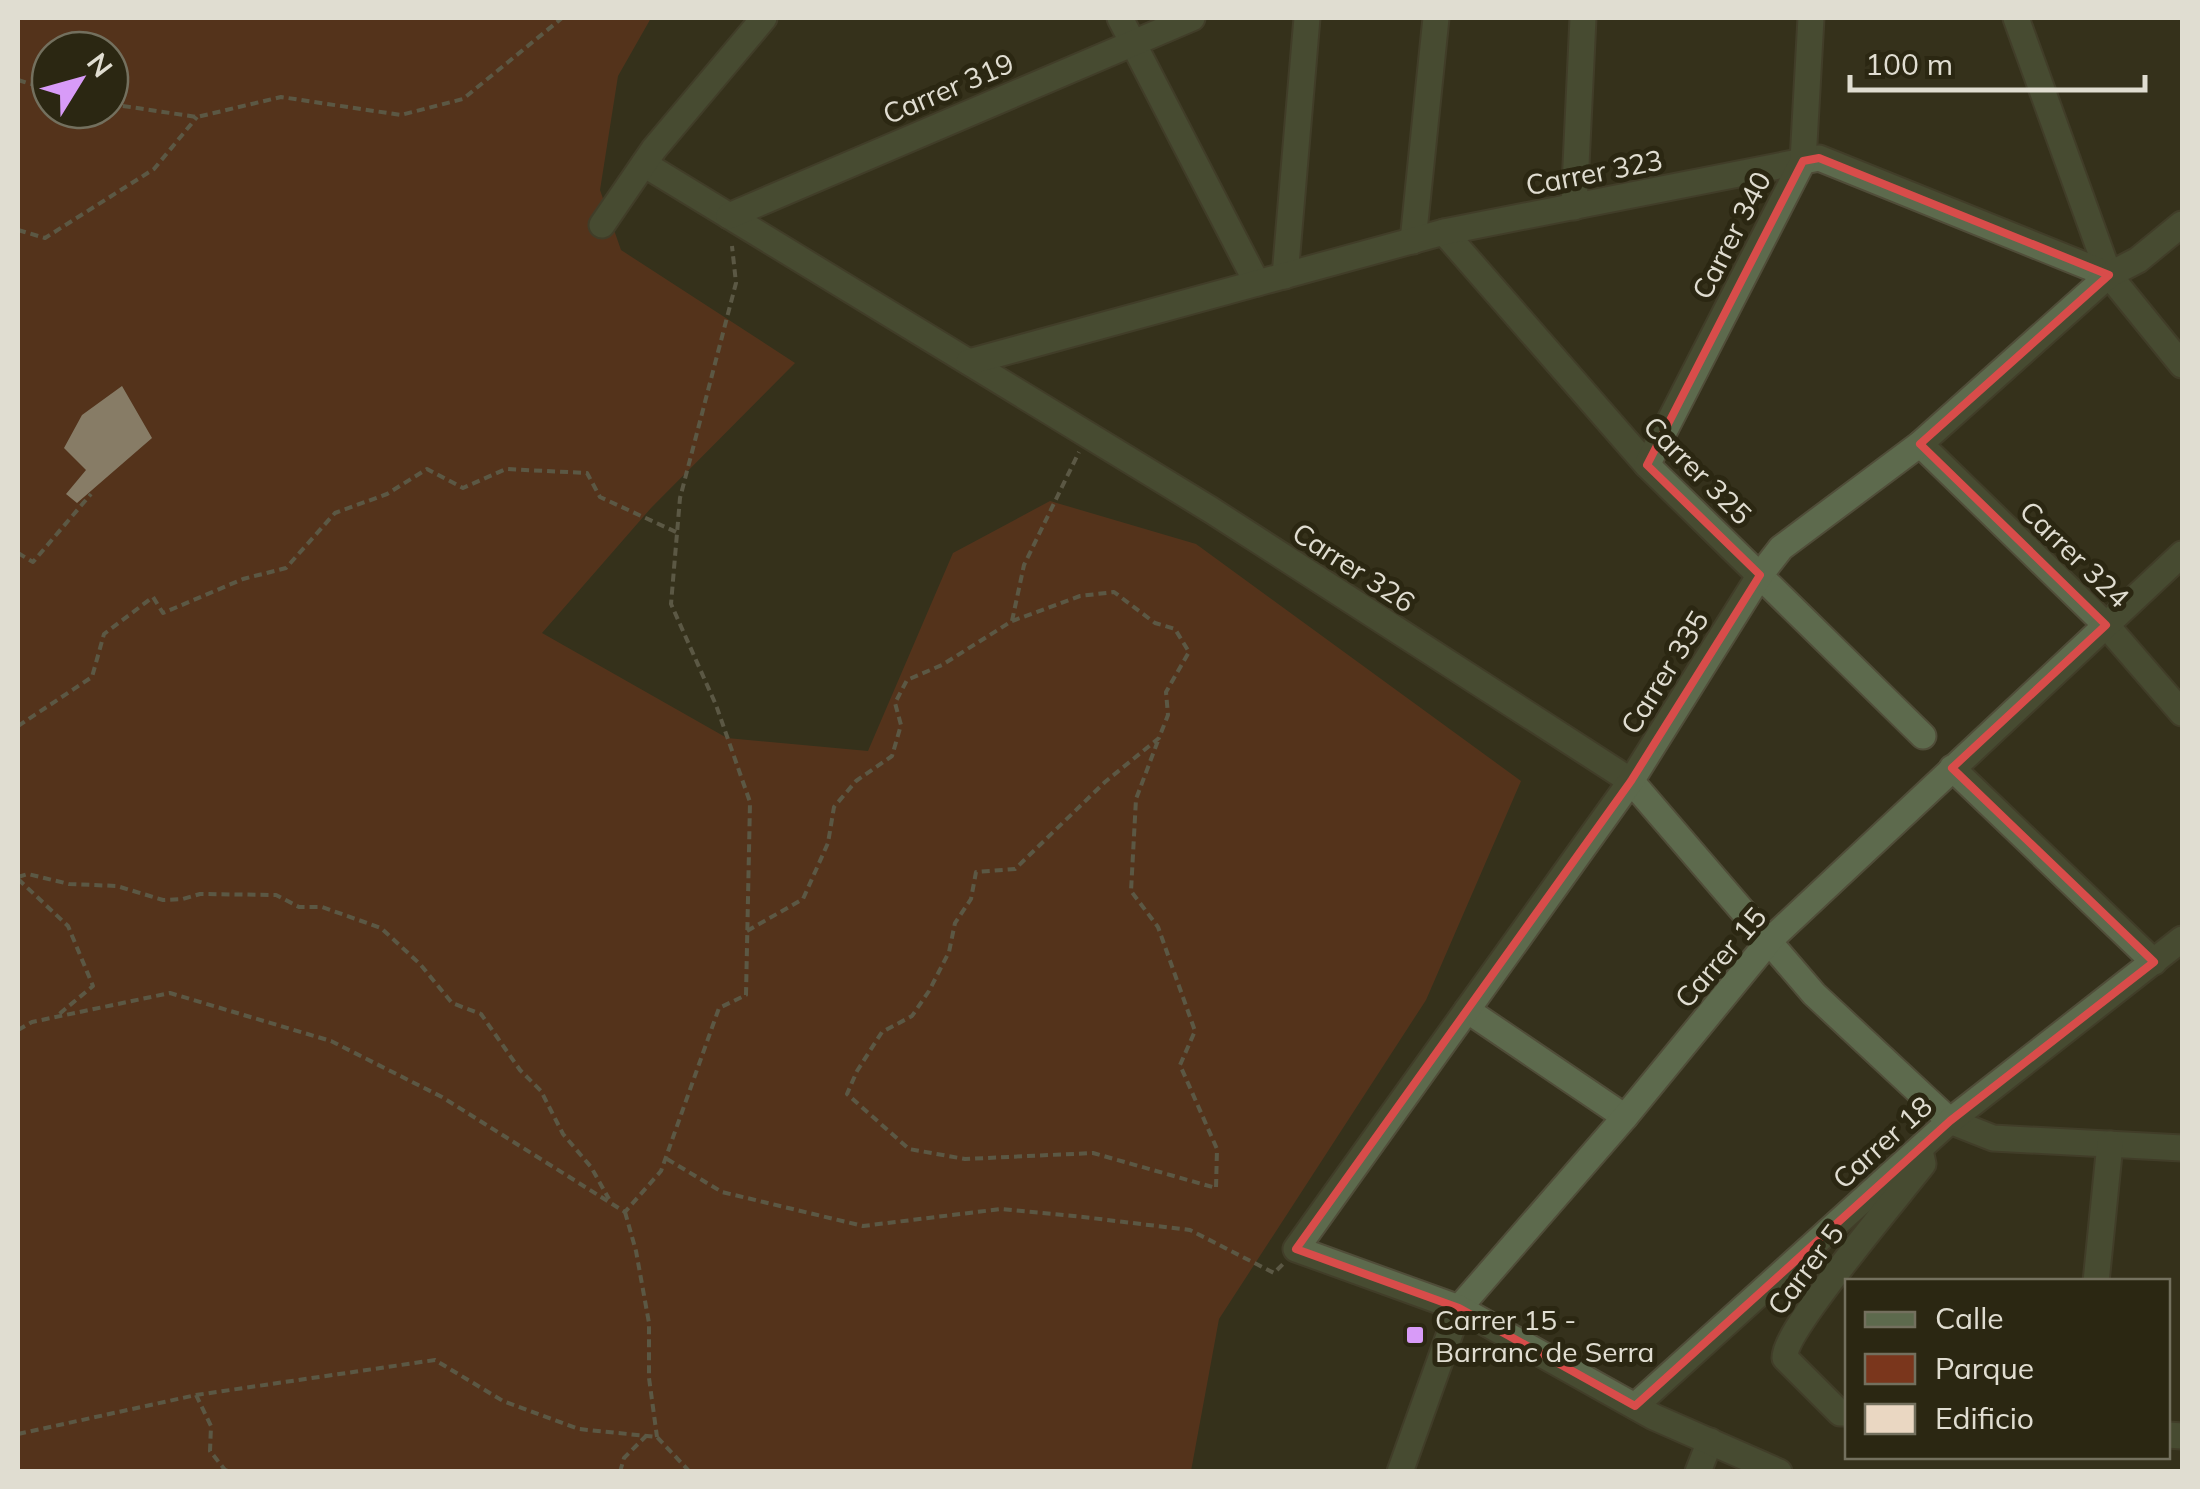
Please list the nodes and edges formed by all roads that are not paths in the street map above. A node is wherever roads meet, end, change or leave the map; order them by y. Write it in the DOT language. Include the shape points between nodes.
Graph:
graph roads {
  1 [pos="764,18"];
  2 [pos="1120,18"];
  3 [pos="1192,18"];
  4 [pos="1307,18"];
  5 [pos="1436,18"];
  6 [pos="1583,18"];
  7 [pos="1811,18"];
  8 [pos="2016,18"];
  9 [pos="1134,40"];
  10 [pos="1803,161"];
  11 [pos="644,164"];
  12 [pos="1574,207"];
  13 [pos="729,216"];
  14 [pos="2182,224"];
  15 [pos="602,225"];
  16 [pos="1444,232"];
  17 [pos="1413,241"];
  18 [pos="2108,275"];
  19 [pos="1286,276"];
  20 [pos="1257,284"];
  21 [pos="969,362"];
  22 [pos="2182,365"];
  23 [pos="1920,444"];
  24 [pos="1647,465"];
  25 [pos="2182,554"];
  26 [pos="1760,575"];
  27 [pos="2106,626"];
  28 [pos="2182,713"];
  29 [pos="1923,736"];
  30 [pos="1952,768"];
  31 [pos="1631,781"];
  32 [pos="2182,938"];
  33 [pos="1770,940"];
  34 [pos="2154,962"];
  35 [pos="1467,1010"];
  36 [pos="1624,1117"];
  37 [pos="1950,1121"];
  38 [pos="2110,1144"];
  39 [pos="1919,1148"];
  40 [pos="2182,1148"];
  41 [pos="2096,1279"];
  42 [pos="1459,1308"];
  43 [pos="1635,1406"];
  44 [pos="1845,1413"];
  45 [pos="1710,1441"];
  46 [pos="1400,1472"];
  47 [pos="1698,1472"];
  48 [pos="1779,1472"];
  1 -- 11 [label="street"];
  2 -- 9 [label="street"];
  3 -- 9 [label="street, Carrer 319"];
  4 -- 19 [label="street"];
  5 -- 17 [label="street"];
  6 -- 12 [label="street"];
  7 -- 10 [label="street, Carrer 340"];
  8 -- 18 [label="street"];
  9 -- 13 [label="street, Carrer 319"];
  9 -- 20 [label="street"];
  10 -- 12 [label="street, Carrer 323"];
  10 -- 18 [label="street, Carrer 323" via="1819,158"];
  10 -- 24 [label="street, Carrer 340"];
  11 -- 13 [label="street, Carrer 326"];
  11 -- 15 [label="street"];
  12 -- 16 [label="street, Carrer 323"];
  13 -- 21 [label="street, Carrer 326"];
  14 -- 18 [label="street, Carrer 335"];
  16 -- 17 [label="street, Carrer 323"];
  16 -- 24 [label="street, Carrer 325"];
  17 -- 19 [label="street, Carrer 323"];
  18 -- 22 [label="street, Carrer 323"];
  18 -- 23 [label="street, Carrer 335"];
  19 -- 20 [label="street, Carrer 323"];
  20 -- 21 [label="street, Carrer 323"];
  21 -- 31 [label="street, Carrer 326"];
  23 -- 26 [label="street, Carrer 335" via="1781,548"];
  23 -- 27 [label="street, Carrer 324"];
  24 -- 26 [label="street, Carrer 325"];
  25 -- 27 [label="street, Carrer 15"];
  26 -- 29 [label="street, Carrer 325"];
  26 -- 31 [label="street, Carrer 335"];
  27 -- 28 [label="street, Carrer 324"];
  27 -- 30 [label="street, Carrer 15"];
  30 -- 33 [label="street, Carrer 15"];
  30 -- 34 [label="street"];
  31 -- 33 [label="street, Carrer 326"];
  31 -- 35 [label="street, Carrer 335"];
  32 -- 34 [label="street, Carrer 18"];
  33 -- 36 [label="street, Carrer 15"];
  33 -- 37 [label="street, Carrer 326" via="1814,994"];
  34 -- 37 [label="street, Carrer 18"];
  35 -- 36 [label="street"];
  35 -- 42 [label="street, Carrer 335" via="1296,1250"];
  36 -- 42 [label="street, Carrer 15"];
  37 -- 38 [label="street" via="1993,1138"];
  37 -- 39 [label="street, Carrer 18"];
  38 -- 40 [label="street"];
  38 -- 41 [label="street"];
  39 -- 43 [label="street, Carrer 18"];
  39 -- 44 [label="street, Carrer 5" via="1923,1164 1784,1349 1785,1358"];
  42 -- 43 [label="street"];
  42 -- 46 [label="street, Carrer 15"];
  43 -- 45 [label="street"];
  45 -- 47 [label="street"];
  45 -- 48 [label="street"];
}
